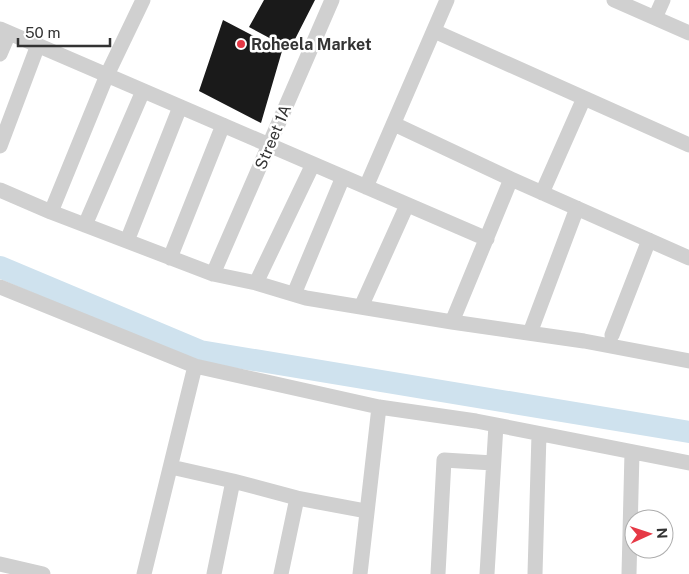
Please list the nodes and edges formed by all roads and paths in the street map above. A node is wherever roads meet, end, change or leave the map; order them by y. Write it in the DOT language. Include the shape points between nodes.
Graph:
graph roads {
  1 [pos="332,0"];
  2 [pos="447,0"];
  3 [pos="614,0"];
  4 [pos="663,0"];
  5 [pos="136,2"];
  6 [pos="655,18"];
  7 [pos="5,31"];
  8 [pos="434,31"];
  9 [pos="689,33"];
  10 [pos="38,45"];
  11 [pos="0,54"];
  12 [pos="106,75"];
  13 [pos="143,91"];
  14 [pos="584,98"];
  15 [pos="180,107"];
  16 [pos="394,124"];
  17 [pos="223,125"];
  18 [pos="269,145"];
  19 [pos="689,145"];
  20 [pos="0,146"];
  21 [pos="313,164"];
  22 [pos="343,177"];
  23 [pos="511,179"];
  24 [pos="366,187"];
  25 [pos="0,190"];
  26 [pos="542,193"];
  27 [pos="407,205"];
  28 [pos="576,208"];
  29 [pos="51,212"];
  30 [pos="85,225"];
  31 [pos="487,239"];
  32 [pos="649,240"];
  33 [pos="127,241"];
  34 [pos="170,258"];
  35 [pos="689,258"];
  36 [pos="213,274"];
  37 [pos="256,283"];
  38 [pos="0,287"];
  39 [pos="294,294"];
  40 [pos="361,307"];
  41 [pos="452,322"];
  42 [pos="530,333"];
  43 [pos="612,335"];
  44 [pos="689,360"];
  45 [pos="195,366"];
  46 [pos="379,407"];
  47 [pos="496,425"];
  48 [pos="539,434"];
  49 [pos="632,452"];
  50 [pos="493,463"];
  51 [pos="689,463"];
  52 [pos="171,467"];
  53 [pos="233,481"];
  54 [pos="297,498"];
  55 [pos="366,511"];
  56 [pos="0,564"];
  57 [pos="42,574"];
  58 [pos="144,574"];
  59 [pos="214,574"];
  60 [pos="281,574"];
  61 [pos="360,574"];
  62 [pos="438,574"];
  63 [pos="487,574"];
  64 [pos="536,574"];
  65 [pos="629,574"];
  1 -- 18 [label="street, Street 1A"];
  2 -- 8 [label="street"];
  3 -- 6 [label="street"];
  4 -- 6 [label="street"];
  5 -- 12 [label="street"];
  6 -- 9 [label="street"];
  7 -- 10 [label="street"];
  7 -- 11 [label="street"];
  8 -- 14 [label="street"];
  8 -- 16 [label="street"];
  10 -- 12 [label="street"];
  10 -- 20 [label="street"];
  12 -- 13 [label="street"];
  12 -- 29 [label="street"];
  13 -- 15 [label="street"];
  13 -- 30 [label="street"];
  14 -- 19 [label="street"];
  14 -- 26 [label="street"];
  15 -- 17 [label="street"];
  15 -- 33 [label="street"];
  16 -- 23 [label="street"];
  16 -- 24 [label="street"];
  17 -- 18 [label="street"];
  17 -- 34 [label="street"];
  18 -- 21 [label="street"];
  18 -- 36 [label="street, Street 1A"];
  21 -- 22 [label="street"];
  21 -- 37 [label="street"];
  22 -- 24 [label="street"];
  22 -- 39 [label="street"];
  23 -- 26 [label="street"];
  23 -- 31 [label="street"];
  24 -- 27 [label="street"];
  25 -- 29 [label="street"];
  26 -- 28 [label="street"];
  27 -- 31 [label="street"];
  27 -- 40 [label="street"];
  28 -- 32 [label="street"];
  28 -- 42 [label="street"];
  29 -- 30 [label="street"];
  30 -- 33 [label="street"];
  31 -- 41 [label="street"];
  32 -- 35 [label="street"];
  32 -- 43 [label="street"];
  33 -- 34 [label="street"];
  34 -- 36 [label="street"];
  36 -- 37 [label="street"];
  37 -- 39 [label="street"];
  38 -- 45 [label="street"];
  39 -- 40 [label="street"];
  40 -- 41 [label="street"];
  41 -- 42 [label="street"];
  42 -- 44 [label="street"];
  45 -- 46 [label="street"];
  45 -- 52 [label="street"];
  46 -- 47 [label="street"];
  46 -- 55 [label="street"];
  47 -- 48 [label="street"];
  47 -- 50 [label="street"];
  48 -- 49 [label="street"];
  48 -- 64 [label="street"];
  49 -- 51 [label="street"];
  49 -- 65 [label="street"];
  50 -- 62 [label="street" via="444,460"];
  50 -- 63 [label="street"];
  52 -- 53 [label="street"];
  52 -- 58 [label="street"];
  53 -- 54 [label="street"];
  53 -- 59 [label="street"];
  54 -- 55 [label="street"];
  54 -- 60 [label="street"];
  55 -- 61 [label="street"];
  56 -- 57 [label="street"];
}
